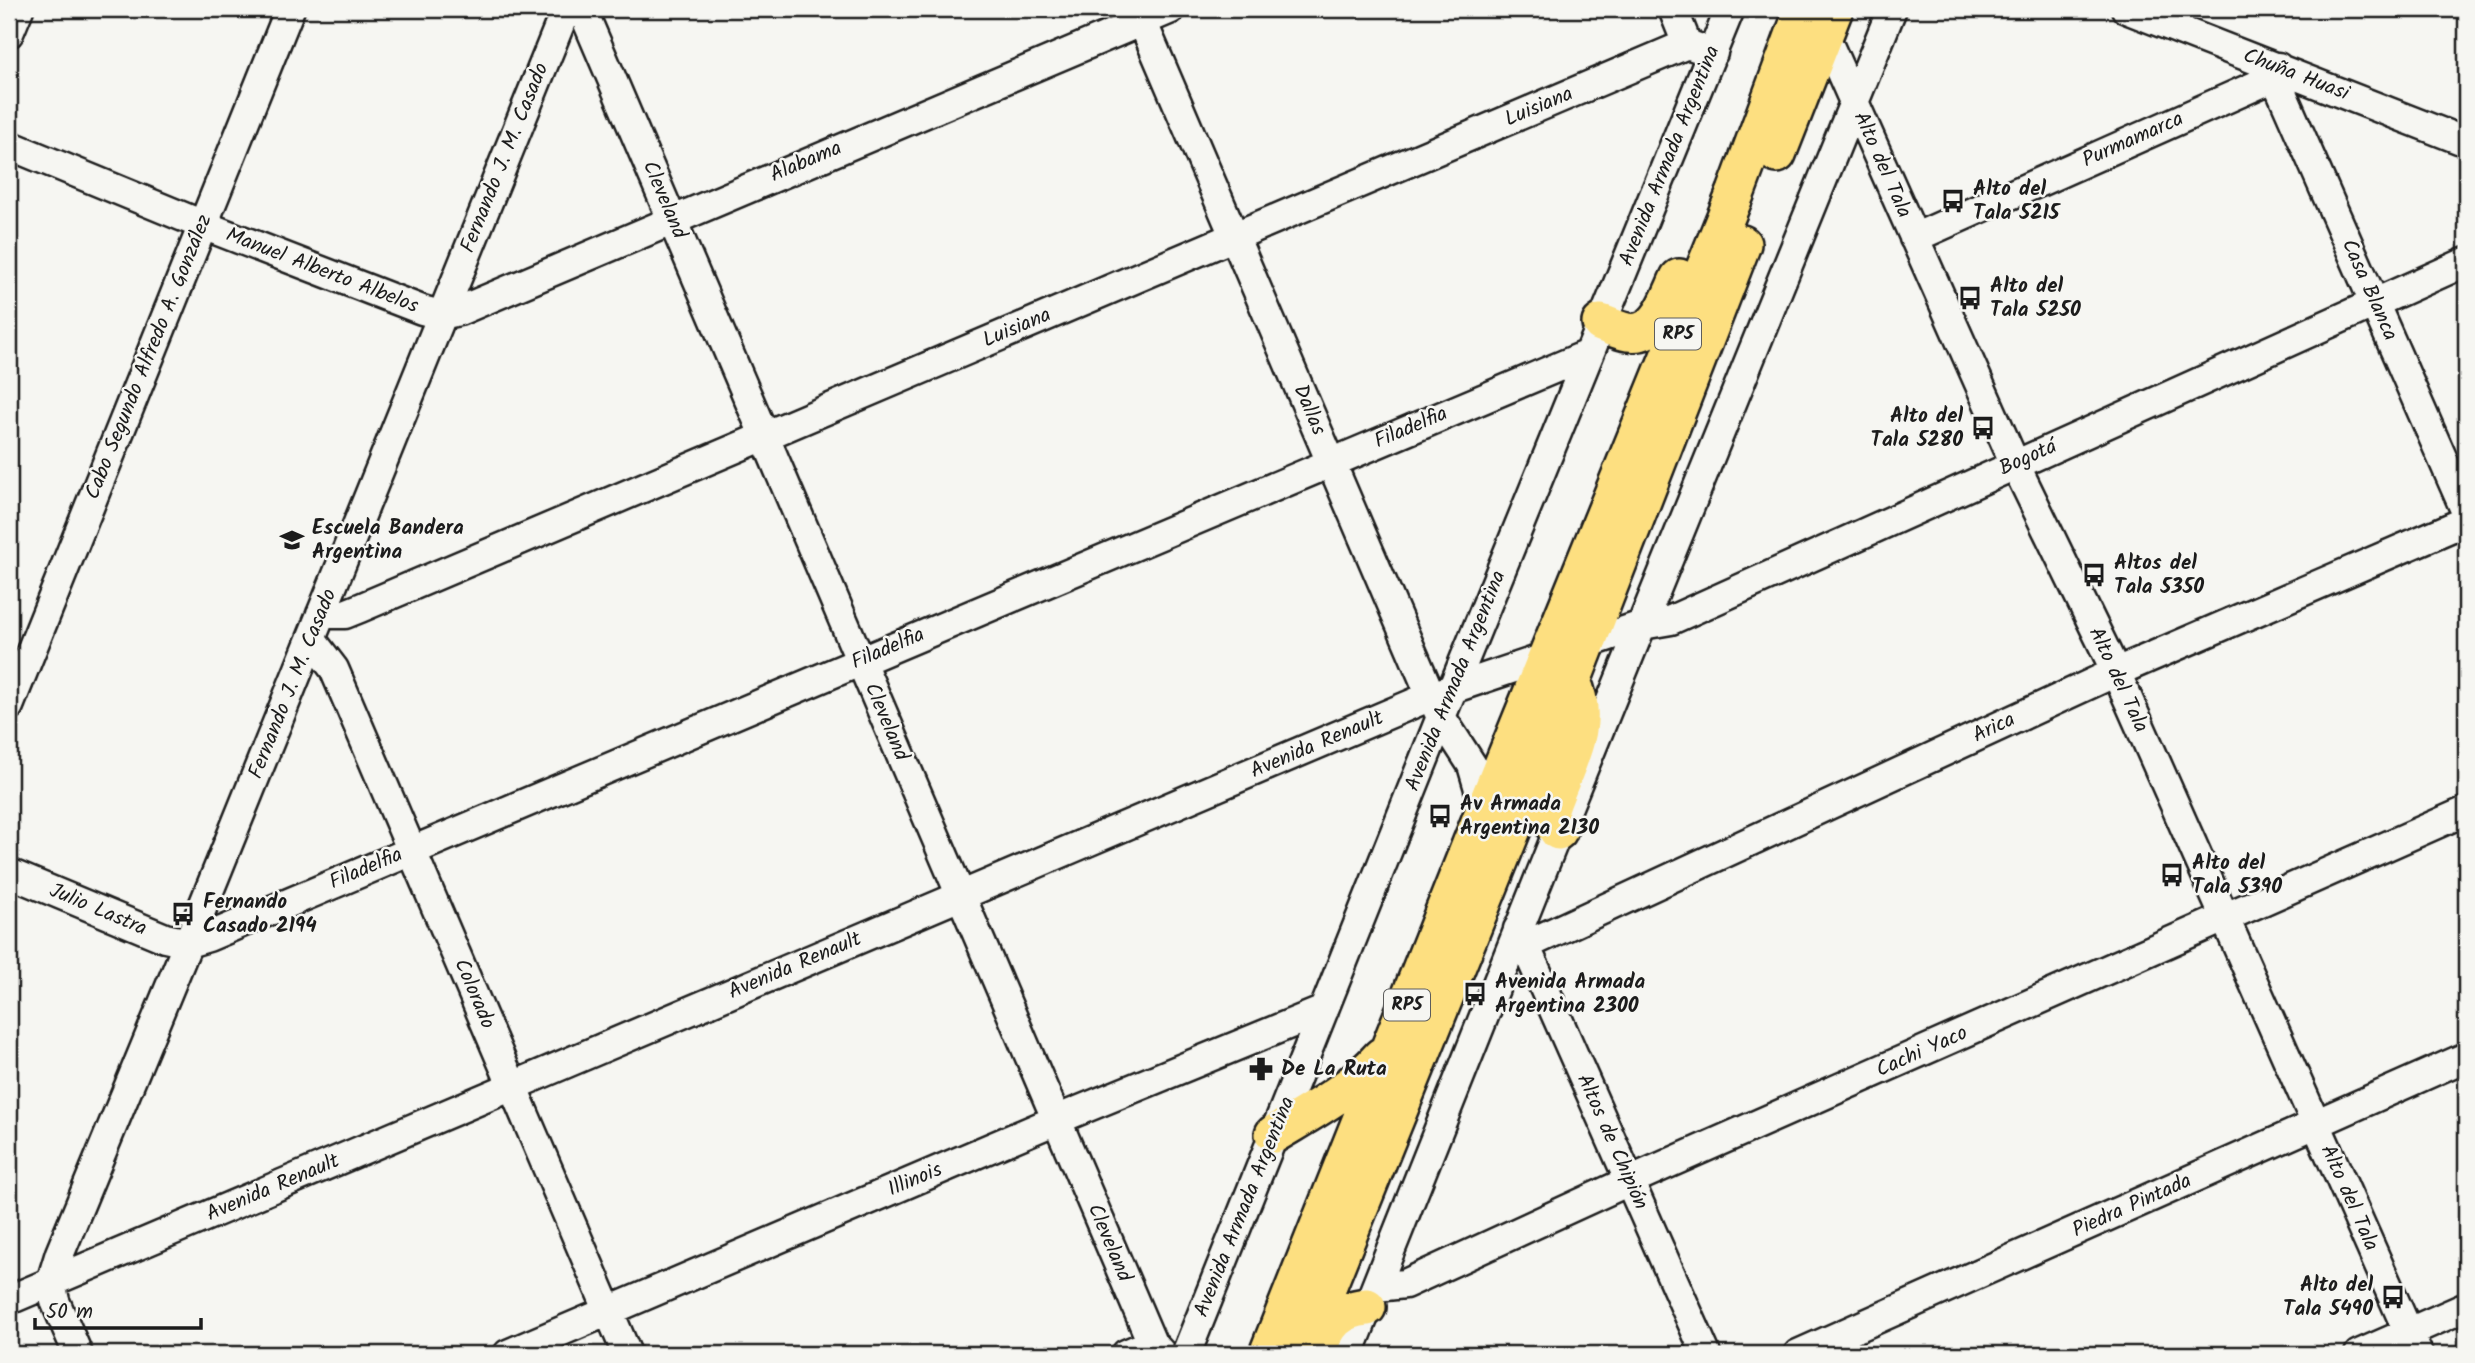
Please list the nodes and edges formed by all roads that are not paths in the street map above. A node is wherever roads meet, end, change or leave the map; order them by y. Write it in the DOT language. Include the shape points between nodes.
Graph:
graph roads {
  1 [pos="19,9"];
  2 [pos="290,9"];
  3 [pos="566,9"];
  4 [pos="582,9"];
  5 [pos="1171,9"];
  6 [pos="1673,9"];
  7 [pos="1730,9"];
  8 [pos="1892,9"];
  9 [pos="2126,9"];
  10 [pos="1140,15"];
  11 [pos="1819,15"];
  12 [pos="9,33"];
  13 [pos="1700,48"];
  14 [pos="2276,72"];
  15 [pos="1854,102"];
  16 [pos="2466,142"];
  17 [pos="9,145"];
  18 [pos="1736,192"];
  19 [pos="672,219"];
  20 [pos="203,225"];
  21 [pos="1234,236"];
  22 [pos="1914,238"];
  23 [pos="2466,262"];
  24 [pos="2375,303"];
  25 [pos="441,315"];
  26 [pos="1595,339"];
  27 [pos="765,436"];
  28 [pos="1331,461"];
  29 [pos="2015,464"];
  30 [pos="2466,512"];
  31 [pos="2466,521"];
  32 [pos="1642,625"];
  33 [pos="316,627"];
  34 [pos="1586,643"];
  35 [pos="860,661"];
  36 [pos="1559,669"];
  37 [pos="2116,672"];
  38 [pos="1441,701"];
  39 [pos="9,706"];
  40 [pos="1485,809"];
  41 [pos="2466,811"];
  42 [pos="1558,831"];
  43 [pos="411,849"];
  44 [pos="9,873"];
  45 [pos="960,896"];
  46 [pos="2225,918"];
  47 [pos="1522,937"];
  48 [pos="188,943"];
  49 [pos="1324,1010"];
  50 [pos="1392,1045"];
  51 [pos="2466,1057"];
  52 [pos="513,1086"];
  53 [pos="1056,1121"];
  54 [pos="2316,1124"];
  55 [pos="1274,1134"];
  56 [pos="1629,1181"];
  57 [pos="51,1282"];
  58 [pos="1372,1297"];
  59 [pos="9,1300"];
  60 [pos="2466,1307"];
  61 [pos="609,1311"];
  62 [pos="2409,1347"];
  63 [pos="1157,1349"];
  64 [pos="78,1354"];
  65 [pos="509,1354"];
  66 [pos="627,1354"];
  67 [pos="1126,1354"];
  68 [pos="1186,1354"];
  69 [pos="1268,1354"];
  70 [pos="1300,1354"];
  71 [pos="1315,1354"];
  72 [pos="1349,1354"];
  73 [pos="1706,1354"];
  74 [pos="1798,1354"];
  75 [pos="2359,1354"];
  1 -- 12 [label="street"];
  2 -- 20 [label="street, Cabo Segundo Alfredo A. González"];
  3 -- 25 [label="street, Fernando J. M. Casado"];
  4 -- 19 [label="street, Cleveland"];
  5 -- 10 [label="street, Alabama"];
  6 -- 13 [label="street"];
  7 -- 13 [label="street, Avenida Armada Argentina"];
  8 -- 15 [label="street"];
  9 -- 14 [label="street, Chuña Huasi"];
  10 -- 19 [label="street, Alabama"];
  10 -- 21 [label="street, Dallas"];
  11 -- 15 [label="street, Alto del Tala"];
  11 -- 18 [label="main road, RP5"];
  11 -- 34 [label="main road, RP5"];
  13 -- 21 [label="street, Luisiana"];
  13 -- 26 [label="street, Avenida Armada Argentina"];
  14 -- 16 [label="street, Chuña Huasi"];
  14 -- 22 [label="street, Purmamarca"];
  14 -- 24 [label="street, Casa Blanca"];
  15 -- 22 [label="street, Alto del Tala"];
  15 -- 32 [label="street"];
  17 -- 20 [label="street, Manuel Alberto Albelos"];
  18 -- 26 [label="main road" via="1712,211 1653,325"];
  18 -- 36 [label="main road, RP5"];
  19 -- 25 [label="street, Alabama"];
  19 -- 27 [label="street, Cleveland"];
  20 -- 25 [label="street, Manuel Alberto Albelos"];
  20 -- 39 [label="street, Cabo Segundo Alfredo A. González"];
  21 -- 27 [label="street, Luisiana"];
  21 -- 28 [label="street, Dallas"];
  22 -- 29 [label="street, Alto del Tala"];
  23 -- 24 [label="street, Bogotá"];
  24 -- 29 [label="street, Bogotá"];
  24 -- 30 [label="street, Casa Blanca"];
  25 -- 33 [label="street, Fernando J. M. Casado"];
  26 -- 28 [label="street, Filadelfia"];
  26 -- 38 [label="street, Avenida Armada Argentina"];
  27 -- 33 [label="street, Luisiana"];
  27 -- 35 [label="street, Cleveland"];
  28 -- 35 [label="street, Filadelfia"];
  28 -- 38 [label="street, Dallas"];
  29 -- 32 [label="street, Bogotá" via="1671,620"];
  29 -- 37 [label="street, Alto del Tala"];
  31 -- 37 [label="street, Arica"];
  32 -- 34 [label="street, Bogotá"];
  32 -- 42 [label="street"];
  33 -- 43 [label="street, Colorado"];
  33 -- 48 [label="street, Fernando J. M. Casado"];
  34 -- 36 [label="main road, RP5"];
  35 -- 43 [label="street, Filadelfia"];
  35 -- 45 [label="street, Cleveland"];
  36 -- 38 [label="street, Avenida Renault"];
  36 -- 40 [label="main road, RP5"];
  36 -- 42 [label="main road" via="1581,709 1578,734 1548,815"];
  36 -- 70 [label="main road, RP5"];
  37 -- 46 [label="street, Alto del Tala"];
  37 -- 47 [label="street, Arica"];
  38 -- 40 [label="street, Dallas" via="1472,765"];
  38 -- 45 [label="street, Avenida Renault"];
  38 -- 49 [label="street, Avenida Armada Argentina"];
  40 -- 50 [label="main road, RP5"];
  41 -- 46 [label="street, Cachi Yaco"];
  42 -- 47 [label="street"];
  43 -- 48 [label="street, Filadelfia"];
  43 -- 52 [label="street, Colorado"];
  44 -- 48 [label="street, Julio Lastra" via="165,938"];
  45 -- 52 [label="street, Avenida Renault"];
  45 -- 53 [label="street, Cleveland"];
  46 -- 54 [label="street, Alto del Tala"];
  46 -- 56 [label="street, Cachi Yaco"];
  47 -- 56 [label="street, Altos de Chipión"];
  47 -- 58 [label="street"];
  48 -- 57 [label="street, Fernando J. M. Casado"];
  49 -- 53 [label="street, Illinois"];
  49 -- 55 [label="street, Avenida Armada Argentina"];
  50 -- 55 [label="main road" via="1347,1089"];
  50 -- 69 [label="main road, RP5"];
  51 -- 54 [label="street, Piedra Pintada"];
  52 -- 57 [label="street, Avenida Renault"];
  52 -- 61 [label="street, Colorado"];
  53 -- 61 [label="street, Illinois"];
  53 -- 63 [label="street, Cleveland"];
  54 -- 62 [label="street, Alto del Tala"];
  54 -- 74 [label="street, Piedra Pintada"];
  55 -- 68 [label="street, Avenida Armada Argentina"];
  56 -- 58 [label="street, Cachi Yaco"];
  56 -- 73 [label="street, Altos de Chipión"];
  57 -- 59 [label="street, Avenida Renault"];
  57 -- 64 [label="street"];
  58 -- 71 [label="main road" via="1335,1320"];
  58 -- 72 [label="street"];
  60 -- 62 [label="street"];
  61 -- 65 [label="street, Illinois"];
  61 -- 66 [label="street, Colorado"];
  62 -- 75 [label="street"];
  63 -- 67 [label="street"];
}
